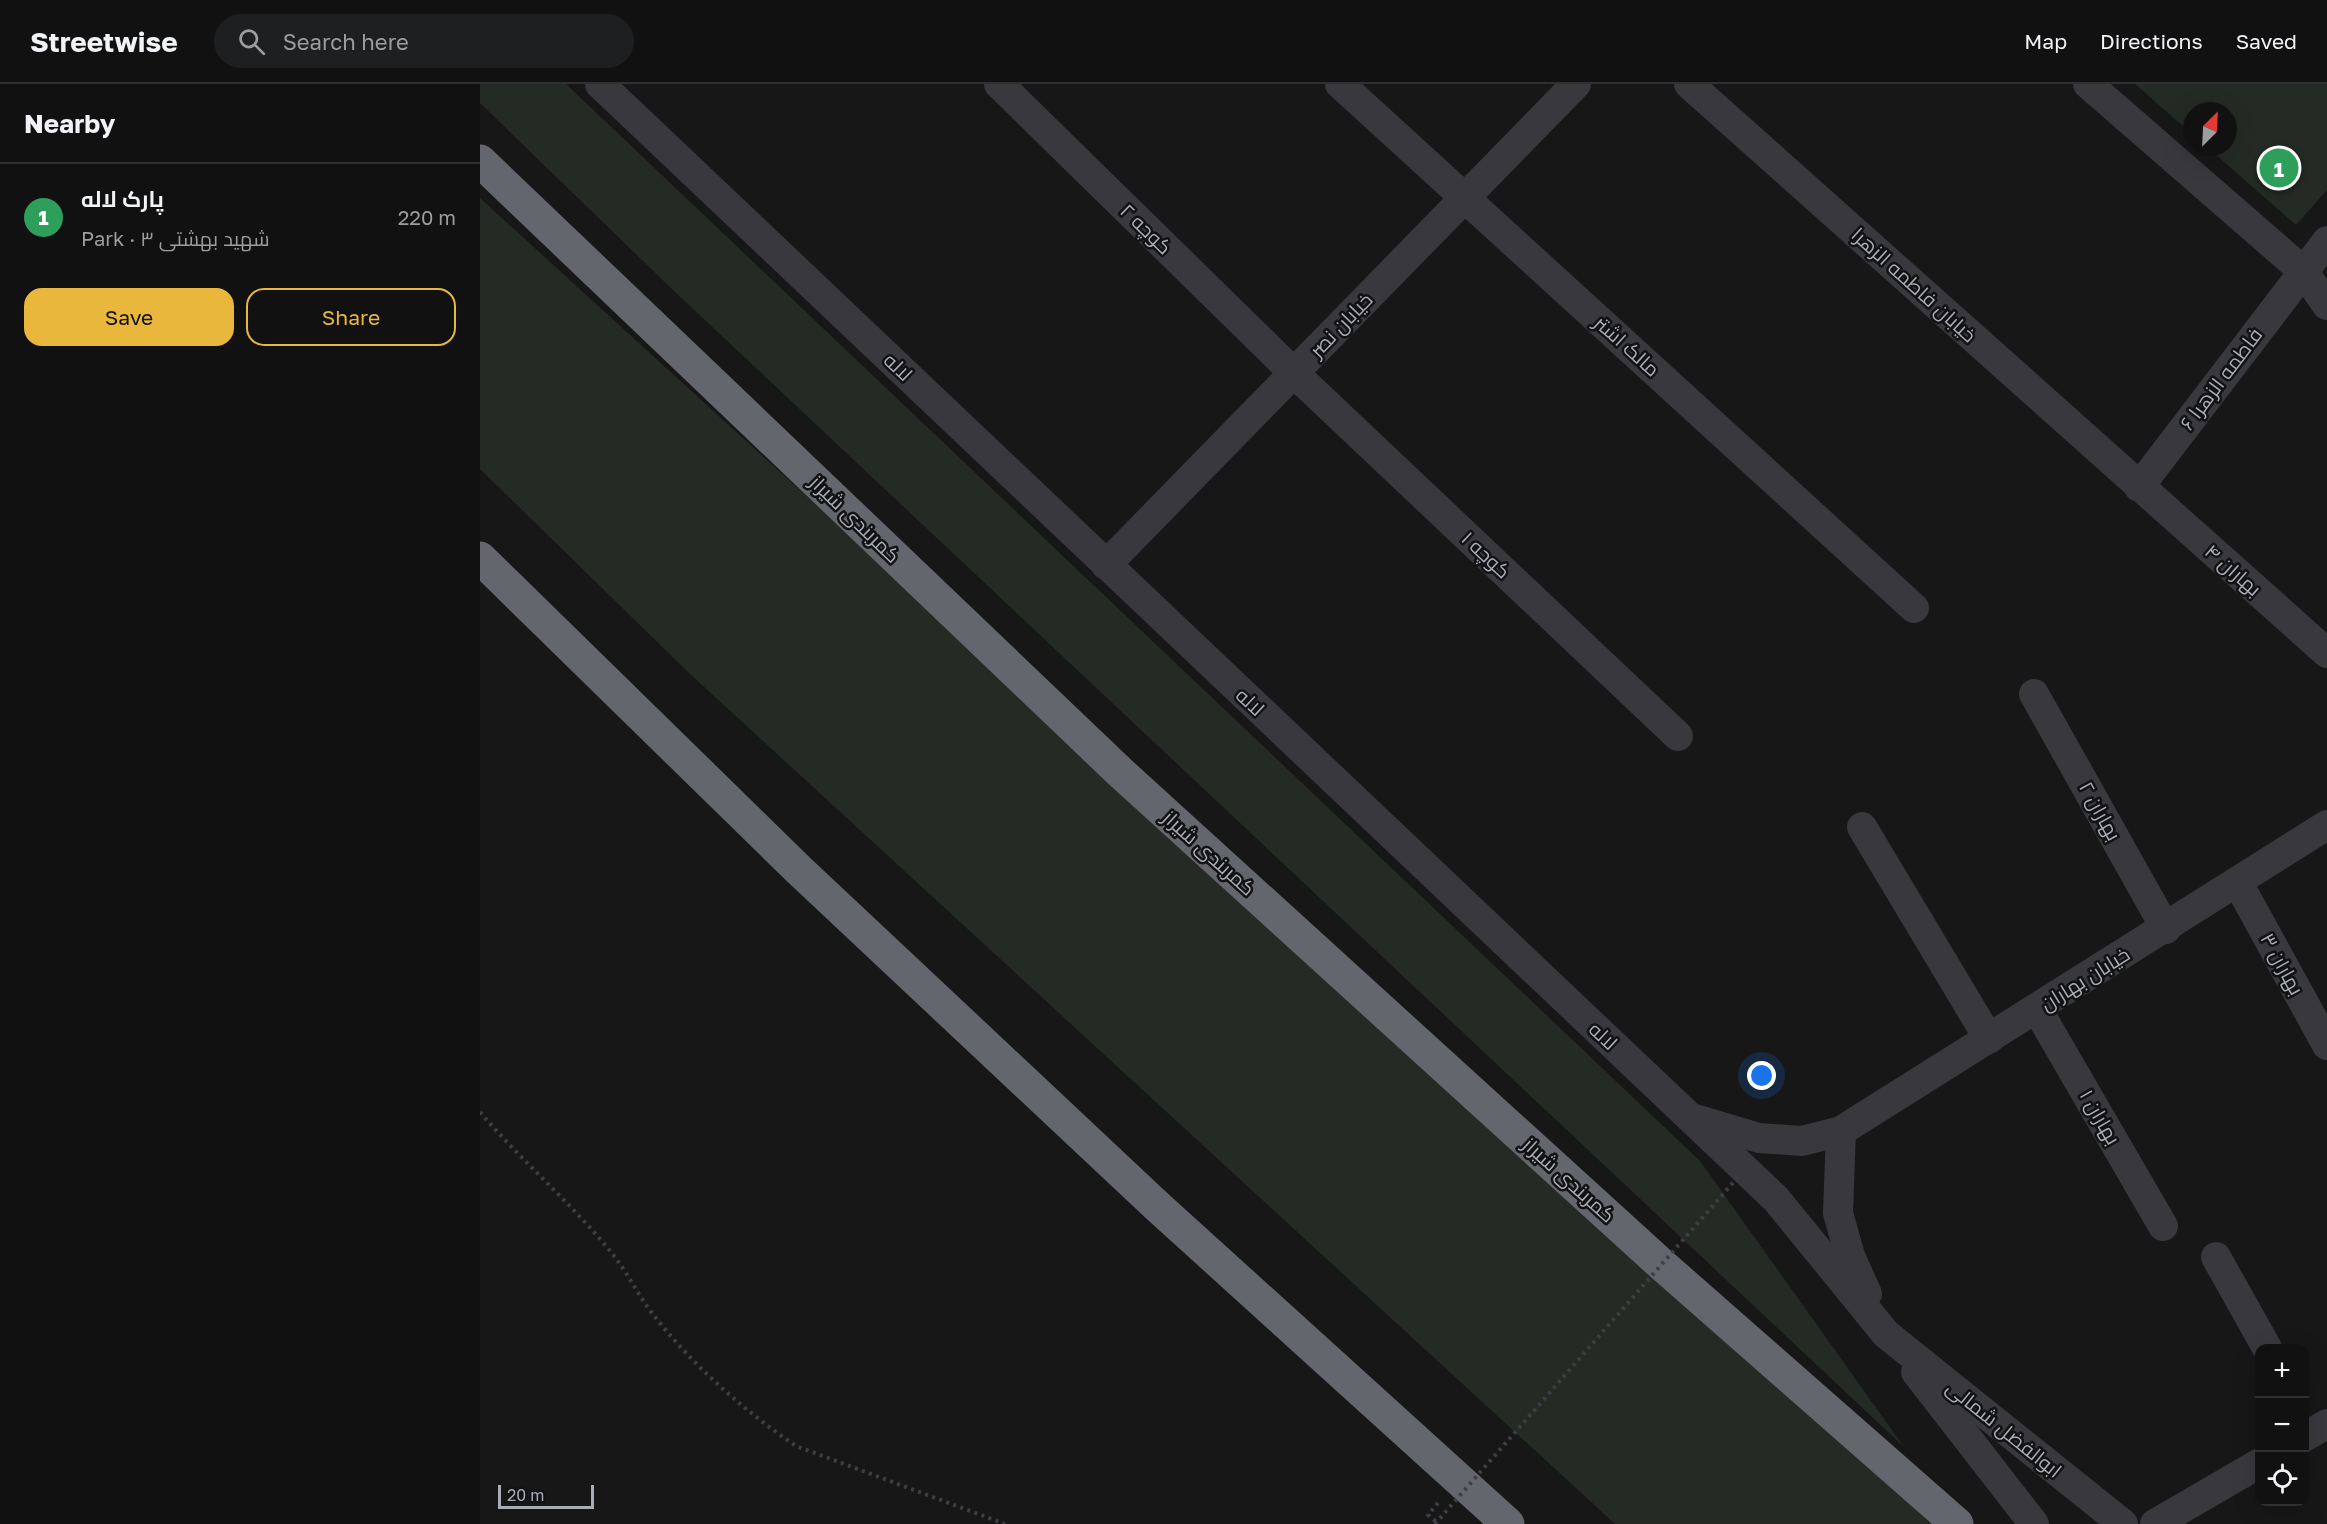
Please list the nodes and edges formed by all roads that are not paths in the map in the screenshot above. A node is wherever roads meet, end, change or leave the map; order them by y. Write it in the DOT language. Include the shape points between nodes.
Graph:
graph roads {
  1 [pos="600,84"];
  2 [pos="999,84"];
  3 [pos="1340,84"];
  4 [pos="1576,84"];
  5 [pos="1689,84"];
  6 [pos="2088,84"];
  7 [pos="480,161"];
  8 [pos="1464,198"];
  9 [pos="2327,241"];
  10 [pos="2303,271"];
  11 [pos="2327,304"];
  12 [pos="1294,373"];
  13 [pos="2139,487"];
  14 [pos="480,558"];
  15 [pos="1106,565"];
  16 [pos="1914,608"];
  17 [pos="2327,652"];
  18 [pos="2034,694"];
  19 [pos="1678,736"];
  20 [pos="2327,825"];
  21 [pos="1862,827"];
  22 [pos="2238,883"];
  23 [pos="2166,929"];
  24 [pos="2037,1009"];
  25 [pos="1989,1039"];
  26 [pos="2327,1045"];
  27 [pos="1688,1117"];
  28 [pos="1841,1131"];
  29 [pos="2163,1226"];
  30 [pos="2216,1257"];
  31 [pos="1886,1334"];
  32 [pos="2265,1344"];
  33 [pos="2255,1465"];
  34 [pos="1508,1524"];
  35 [pos="1957,1524"];
  36 [pos="2034,1524"];
  37 [pos="2123,1524"];
  38 [pos="2155,1524"];
  1 -- 15 [label="street, لاله"];
  2 -- 12 [label="street, کوچه ۲"];
  3 -- 8 [label="street, مالک اشتر"];
  4 -- 8 [label="street, خیابان نصر"];
  5 -- 13 [label="street, خیابان فاطمه الزهرا"];
  6 -- 10 [label="street"];
  7 -- 35 [label="highway, کمربندی شیراز" via="1120,772 1661,1264"];
  8 -- 12 [label="street, خیابان نصر"];
  8 -- 16 [label="street, مالک اشتر"];
  9 -- 10 [label="street, ۶ فاطمه الزهرا"];
  10 -- 11 [label="street"];
  10 -- 13 [label="street, ۶ فاطمه الزهرا"];
  12 -- 15 [label="street, خیابان نصر"];
  12 -- 19 [label="street, کوچه ۱"];
  13 -- 17 [label="street, بهاران ۴"];
  14 -- 34 [label="highway" via="860,928 1157,1206"];
  15 -- 27 [label="street, لاله"];
  18 -- 23 [label="street, ۲ بهاران"];
  20 -- 22 [label="street, خیابان بهاران"];
  21 -- 25 [label="street"];
  22 -- 23 [label="street, خیابان بهاران"];
  22 -- 26 [label="street, ۳ بهاران"];
  23 -- 24 [label="street, خیابان بهاران"];
  24 -- 25 [label="street, خیابان بهاران"];
  24 -- 29 [label="street, ۱ بهاران"];
  25 -- 28 [label="street, خیابان بهاران"];
  27 -- 28 [label="street, خیابان بهاران" via="1770,1139 1802,1142"];
  27 -- 31 [label="street, لاله" via="1776,1199"];
  28 -- 31 [label="street" via="1838,1213 1850,1256"];
  30 -- 32 [label="street"];
  31 -- 36 [label="street"];
  31 -- 37 [label="street, ابوالفضل شمالی"];
  33 -- 38 [label="street"];
}
